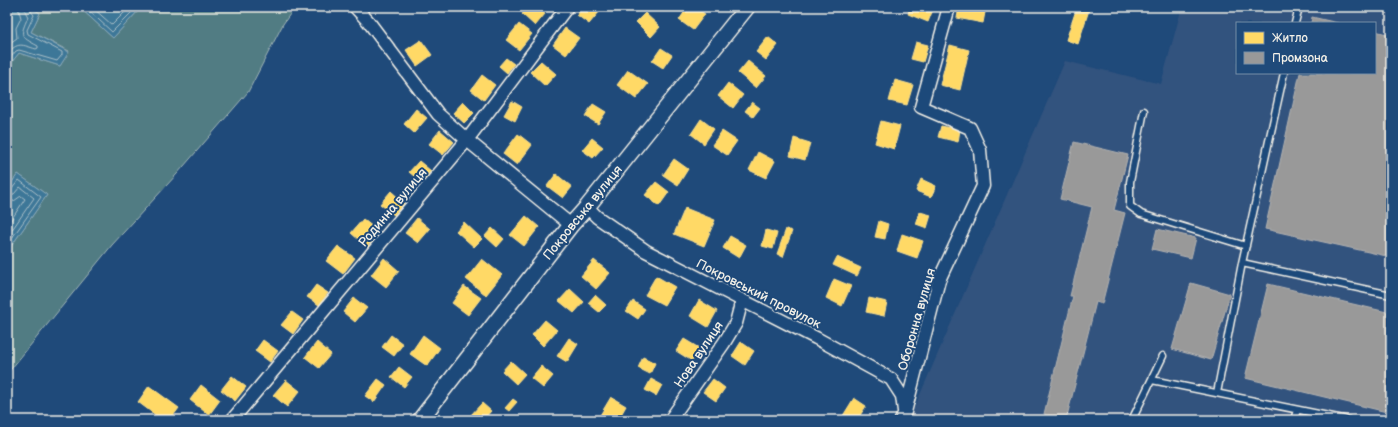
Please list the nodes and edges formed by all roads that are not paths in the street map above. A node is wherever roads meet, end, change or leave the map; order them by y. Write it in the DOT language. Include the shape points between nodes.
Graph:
graph roads {
  1 [pos="355,7"];
  2 [pos="567,7"];
  3 [pos="747,7"];
  4 [pos="949,7"];
  5 [pos="1299,7"];
  6 [pos="1295,22"];
  7 [pos="1284,74"];
  8 [pos="1144,111"];
  9 [pos="466,140"];
  10 [pos="587,207"];
  11 [pos="571,225"];
  12 [pos="1246,246"];
  13 [pos="1242,263"];
  14 [pos="1391,295"];
  15 [pos="742,300"];
  16 [pos="1163,356"];
  17 [pos="1152,380"];
  18 [pos="1217,394"];
  19 [pos="1297,410"];
  20 [pos="903,416"];
  21 [pos="232,420"];
  22 [pos="420,420"];
  23 [pos="670,420"];
  24 [pos="1132,420"];
  25 [pos="1294,420"];
  26 [pos="1348,420"];
  1 -- 9 [label="street" via="368,20 438,114"];
  2 -- 9 [label="street, Родинна вулиця"];
  3 -- 10 [label="street, Покровська вулиця"];
  4 -- 20 [label="street, Оборонна вулиця" via="921,107 970,128 980,150 983,186 939,280"];
  5 -- 6 [label="lane"];
  7 -- 12 [label="lane"];
  8 -- 12 [label="lane" via="1130,182 1130,206 1141,214"];
  9 -- 11 [label="street"];
  9 -- 21 [label="street, Родинна вулиця"];
  10 -- 11 [label="street, Покровська вулиця"];
  10 -- 15 [label="street, Покровський провулок" via="597,217 646,251"];
  11 -- 22 [label="street, Покровська вулиця"];
  12 -- 13 [label="lane"];
  13 -- 14 [label="lane"];
  13 -- 18 [label="lane"];
  15 -- 20 [label="street, Покровський провулок" via="891,379 902,396"];
  15 -- 23 [label="street, Нова вулиця" via="736,323"];
  16 -- 17 [label="lane"];
  17 -- 18 [label="lane"];
  17 -- 24 [label="lane"];
  18 -- 19 [label="lane"];
  19 -- 25 [label="lane"];
  19 -- 26 [label="lane"];
}
